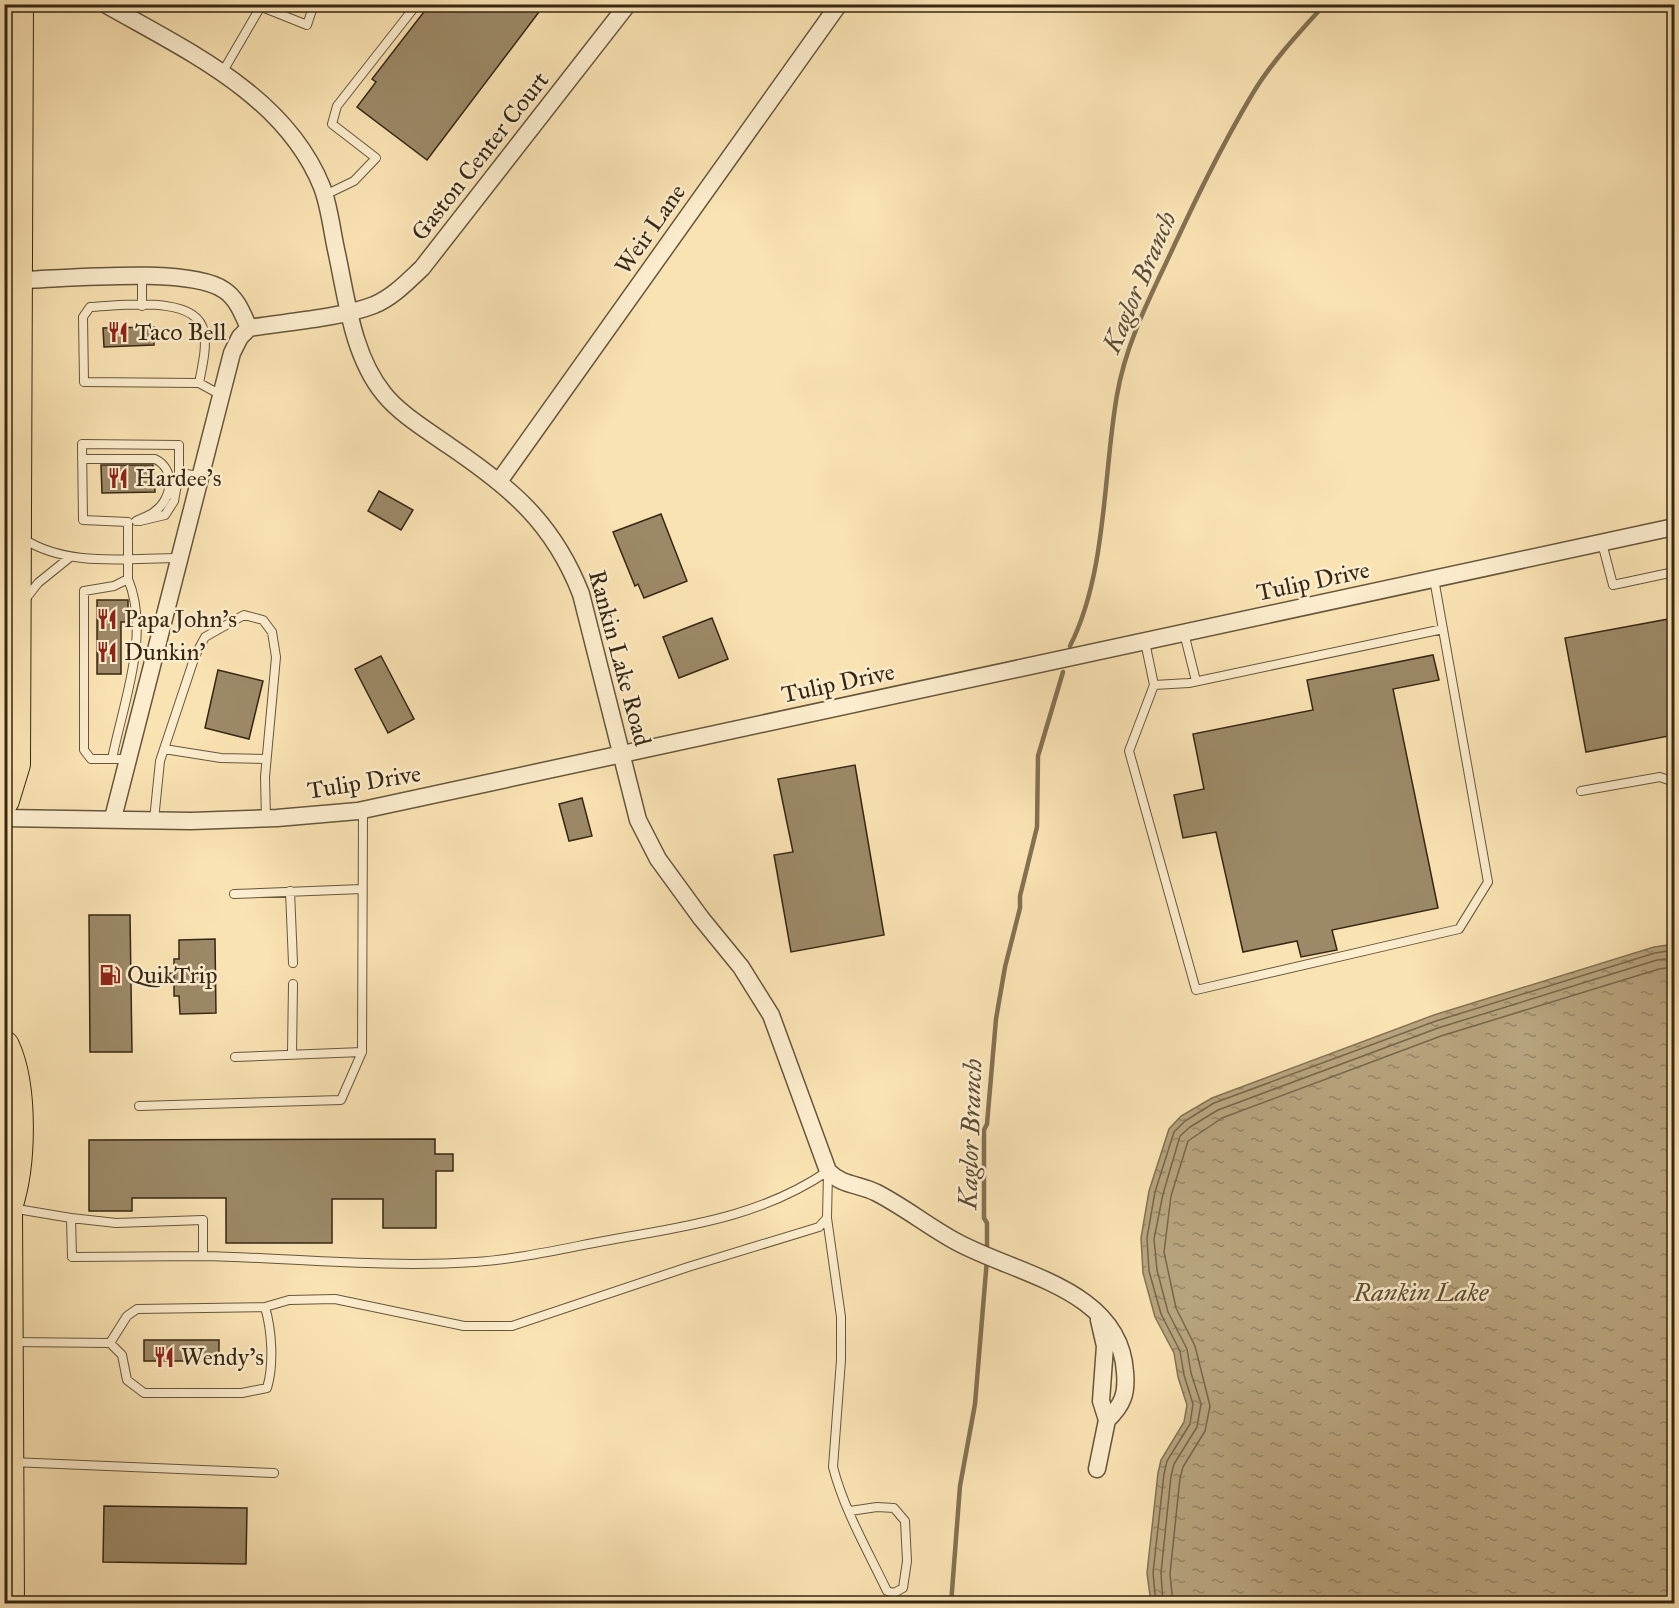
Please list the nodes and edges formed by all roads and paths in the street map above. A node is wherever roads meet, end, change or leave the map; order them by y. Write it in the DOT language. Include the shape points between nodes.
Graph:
graph roads {
  1 [pos="18,4"];
  2 [pos="105,4"];
  3 [pos="315,4"];
  4 [pos="417,4"];
  5 [pos="628,4"];
  6 [pos="838,4"];
  7 [pos="259,5"];
  8 [pos="222,73"];
  9 [pos="325,195"];
  10 [pos="142,277"];
  11 [pos="18,280"];
  12 [pos="142,306"];
  13 [pos="349,311"];
  14 [pos="249,328"];
  15 [pos="199,383"];
  16 [pos="221,395"];
  17 [pos="82,459"];
  18 [pos="179,473"];
  19 [pos="200,476"];
  20 [pos="500,480"];
  21 [pos="4,492"];
  22 [pos="132,521"];
  23 [pos="1674,527"];
  24 [pos="17,535"];
  25 [pos="1602,543"];
  26 [pos="69,558"];
  27 [pos="127,558"];
  28 [pos="180,558"];
  29 [pos="1674,572"];
  30 [pos="128,579"];
  31 [pos="1434,579"];
  32 [pos="16,611"];
  33 [pos="1443,629"];
  34 [pos="1184,633"];
  35 [pos="1145,642"];
  36 [pos="1196,681"];
  37 [pos="1154,685"];
  38 [pos="164,749"];
  39 [pos="622,754"];
  40 [pos="120,759"];
  41 [pos="266,759"];
  42 [pos="1674,782"];
  43 [pos="1581,791"];
  44 [pos="4,800"];
  45 [pos="363,810"];
  46 [pos="4,818"];
  47 [pos="113,818"];
  48 [pos="266,819"];
  49 [pos="154,820"];
  50 [pos="362,889"];
  51 [pos="290,891"];
  52 [pos="234,894"];
  53 [pos="293,963"];
  54 [pos="293,984"];
  55 [pos="4,1046"];
  56 [pos="362,1052"];
  57 [pos="292,1054"];
  58 [pos="235,1057"];
  59 [pos="139,1106"];
  60 [pos="828,1171"];
  61 [pos="6,1217"];
  62 [pos="71,1218"];
  63 [pos="827,1218"];
  64 [pos="203,1256"];
  65 [pos="265,1307"];
  66 [pos="1100,1318"];
  67 [pos="9,1342"];
  68 [pos="110,1343"];
  69 [pos="1107,1420"];
  70 [pos="7,1448"];
  71 [pos="1097,1469"];
  72 [pos="274,1473"];
  73 [pos="850,1511"];
  74 [pos="7,1517"];
  75 [pos="9,1604"];
  1 -- 11 [label="highway"];
  2 -- 8 [label="street, Rankin Lake Road"];
  3 -- 7 [label="lane" via="307,25"];
  4 -- 9 [label="lane" via="337,106 332,124 376,158 354,181"];
  5 -- 13 [label="street, Gaston Center Court" via="422,268 396,293"];
  6 -- 20 [label="street, Weir Lane"];
  7 -- 8 [label="lane"];
  8 -- 9 [label="street, Rankin Lake Road" via="258,100 293,136"];
  9 -- 13 [label="street, Rankin Lake Road"];
  10 -- 11 [label="street"];
  10 -- 12 [label="lane"];
  10 -- 14 [label="street" via="193,278 212,283 237,304"];
  11 -- 24 [label="highway"];
  12 -- 15 [label="lane" via="180,307 196,315 204,331"];
  12 -- 15 [label="lane" via="90,307 83,317 84,382"];
  13 -- 14 [label="street, Gaston Center Court"];
  13 -- 20 [label="street, Rankin Lake Road" via="365,365 385,396"];
  14 -- 16 [label="street" via="232,353"];
  15 -- 16 [label="lane"];
  16 -- 19 [label="street"];
  17 -- 18 [label="lane" via="82,444 179,445"];
  17 -- 22 [label="lane" via="83,520"];
  17 -- 22 [label="lane" via="155,459 164,464 170,475 165,500 156,511"];
  18 -- 19 [label="lane"];
  18 -- 22 [label="lane" via="174,501 165,515"];
  19 -- 28 [label="street"];
  20 -- 39 [label="street, Rankin Lake Road" via="569,563 581,594"];
  21 -- 24 [label="highway"];
  22 -- 27 [label="lane"];
  23 -- 25 [label="street, Tulip Drive"];
  24 -- 26 [label="lane" via="43,550"];
  24 -- 32 [label="highway"];
  25 -- 29 [label="lane" via="1612,585"];
  25 -- 31 [label="street, Tulip Drive"];
  26 -- 27 [label="lane"];
  26 -- 32 [label="lane" via="38,583"];
  27 -- 28 [label="lane"];
  27 -- 30 [label="lane"];
  28 -- 40 [label="street"];
  30 -- 40 [label="lane" via="135,598 136,647"];
  30 -- 40 [label="lane" via="114,586 84,591 84,750 91,759"];
  31 -- 33 [label="lane"];
  31 -- 34 [label="street, Tulip Drive"];
  32 -- 44 [label="highway" via="15,764"];
  33 -- 36 [label="lane"];
  33 -- 37 [label="lane" via="1488,882 1459,928 1196,990 1129,751"];
  34 -- 35 [label="street, Tulip Drive"];
  34 -- 36 [label="lane"];
  35 -- 37 [label="lane"];
  35 -- 39 [label="street, Tulip Drive"];
  36 -- 37 [label="lane"];
  38 -- 41 [label="lane" via="221,758"];
  38 -- 41 [label="lane" via="191,666 205,637 244,615 263,620 272,632 276,657"];
  38 -- 49 [label="lane"];
  39 -- 45 [label="street, Tulip Drive"];
  39 -- 60 [label="street, Rankin Lake Road" via="638,820 658,859 741,967 771,1015"];
  40 -- 47 [label="street"];
  41 -- 48 [label="lane"];
  42 -- 43 [label="lane" via="1660,777"];
  45 -- 48 [label="street, Tulip Drive"];
  45 -- 50 [label="lane"];
  46 -- 47 [label="street, Tulip Drive"];
  47 -- 49 [label="street, Tulip Drive"];
  48 -- 49 [label="street, Tulip Drive"];
  50 -- 51 [label="lane"];
  50 -- 56 [label="lane"];
  51 -- 52 [label="lane"];
  51 -- 53 [label="lane"];
  54 -- 57 [label="lane"];
  55 -- 61 [label="highway" via="11,1060 18,1103 14,1189"];
  56 -- 57 [label="lane"];
  56 -- 59 [label="lane" via="341,1100"];
  57 -- 58 [label="lane"];
  60 -- 63 [label="lane"];
  60 -- 64 [label="lane" via="799,1191 714,1221 477,1262 383,1265 286,1257"];
  60 -- 66 [label="street" via="844,1183 878,1194 955,1241 1076,1295"];
  61 -- 62 [label="lane"];
  61 -- 67 [label="highway"];
  62 -- 64 [label="lane" via="116,1223 203,1220"];
  62 -- 64 [label="lane" via="72,1257"];
  63 -- 65 [label="lane" via="819,1227 512,1326 464,1326 334,1299 290,1300"];
  63 -- 73 [label="lane" via="841,1317 833,1467"];
  65 -- 68 [label="lane" via="137,1309 127,1316"];
  65 -- 68 [label="lane" via="270,1375 267,1388 242,1393 144,1393 127,1380 122,1355"];
  66 -- 69 [label="street" via="1105,1346 1101,1401"];
  66 -- 69 [label="street" via="1115,1336 1125,1366 1124,1398"];
  67 -- 68 [label="lane"];
  67 -- 70 [label="highway"];
  69 -- 71 [label="street"];
  70 -- 72 [label="lane"];
  70 -- 74 [label="highway"];
  73 -- 73 [label="lane" via="887,1591 894,1593 903,1588 907,1561 905,1521 894,1508"];
  74 -- 75 [label="highway"];
}
